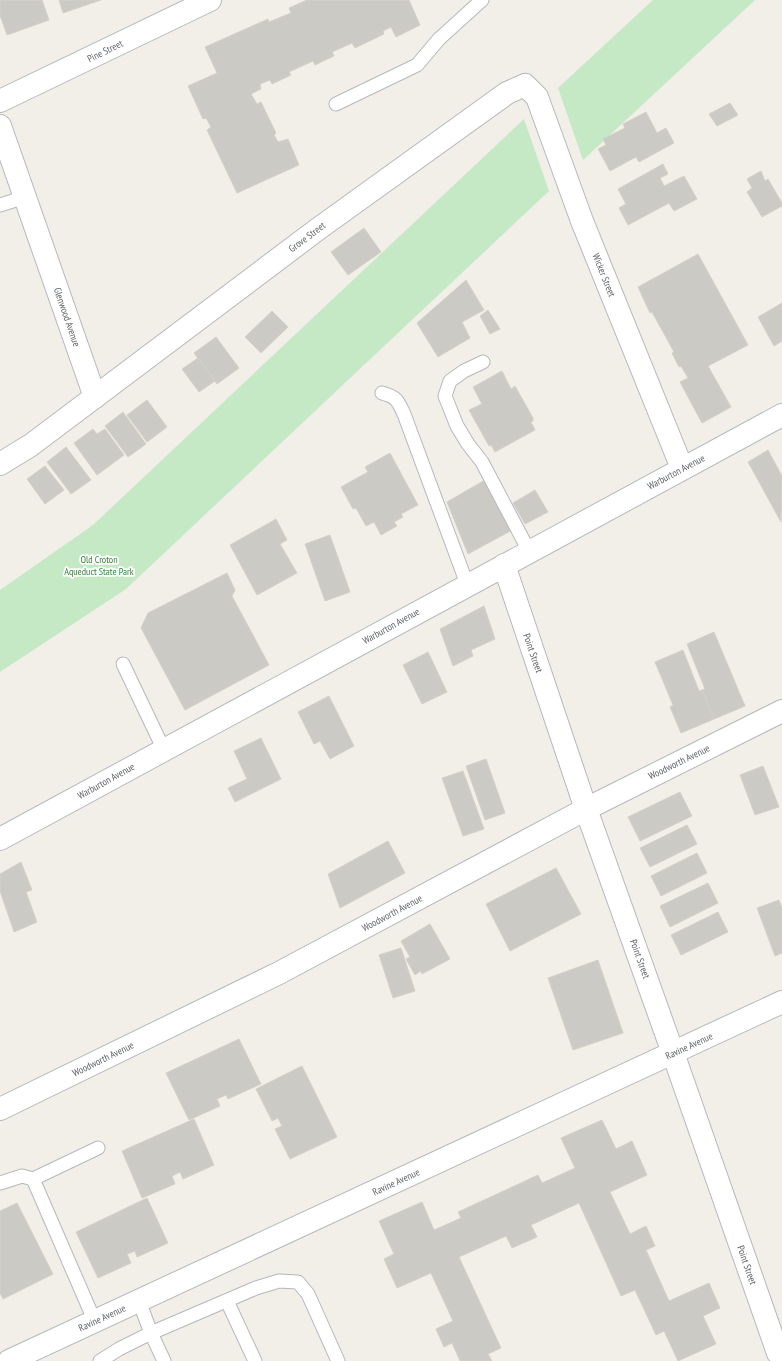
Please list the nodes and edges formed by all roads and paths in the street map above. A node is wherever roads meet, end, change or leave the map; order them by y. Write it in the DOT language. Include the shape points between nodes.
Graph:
graph roads {
  1 [pos="210,0"];
  2 [pos="482,0"];
  3 [pos="525,85"];
  4 [pos="0,101"];
  5 [pos="336,104"];
  6 [pos="0,126"];
  7 [pos="24,197"];
  8 [pos="0,206"];
  9 [pos="483,362"];
  10 [pos="382,393"];
  11 [pos="95,398"];
  12 [pos="782,414"];
  13 [pos="0,464"];
  14 [pos="682,468"];
  15 [pos="529,551"];
  16 [pos="504,565"];
  17 [pos="467,584"];
  18 [pos="123,664"];
  19 [pos="782,711"];
  20 [pos="164,750"];
  21 [pos="586,809"];
  22 [pos="0,839"];
  23 [pos="782,1002"];
  24 [pos="673,1053"];
  25 [pos="0,1109"];
  26 [pos="98,1148"];
  27 [pos="33,1179"];
  28 [pos="0,1183"];
  29 [pos="139,1301"];
  30 [pos="227,1301"];
  31 [pos="95,1322"];
  32 [pos="151,1333"];
  33 [pos="780,1352"];
  34 [pos="9,1361"];
  35 [pos="100,1361"];
  36 [pos="164,1361"];
  37 [pos="256,1361"];
  38 [pos="338,1361"];
  1 -- 4 [label="street, Pine Street"];
  2 -- 5 [label="lane" via="439,39 418,65"];
  3 -- 11 [label="street, Grove Street" via="507,93 318,229"];
  3 -- 14 [label="street, Wicker Street" via="536,97 582,221"];
  6 -- 7 [label="street, Glenwood Avenue"];
  7 -- 8 [label="lane"];
  7 -- 11 [label="street, Glenwood Avenue"];
  9 -- 15 [label="lane" via="450,381 444,396 457,426 482,462"];
  10 -- 17 [label="lane" via="393,396 404,414"];
  11 -- 13 [label="street" via="32,445"];
  12 -- 14 [label="street, Warburton Avenue"];
  14 -- 15 [label="street, Warburton Avenue"];
  15 -- 16 [label="street, Warburton Avenue"];
  16 -- 17 [label="street, Warburton Avenue"];
  16 -- 21 [label="street, Point Street"];
  17 -- 20 [label="street, Warburton Avenue"];
  18 -- 20 [label="lane"];
  19 -- 21 [label="street, Woodworth Avenue"];
  20 -- 22 [label="street, Warburton Avenue"];
  21 -- 24 [label="street, Point Street"];
  21 -- 25 [label="street, Woodworth Avenue" via="279,973"];
  23 -- 24 [label="street, Ravine Avenue"];
  24 -- 29 [label="street, Ravine Avenue"];
  24 -- 33 [label="street, Point Street"];
  26 -- 27 [label="lane"];
  27 -- 28 [label="lane" via="22,1176"];
  27 -- 31 [label="lane"];
  29 -- 31 [label="street, Ravine Avenue"];
  29 -- 32 [label="lane"];
  30 -- 32 [label="lane"];
  30 -- 37 [label="lane"];
  30 -- 38 [label="lane" via="256,1288 279,1282 298,1282 308,1294"];
  31 -- 34 [label="street, Ravine Avenue"];
  32 -- 35 [label="lane"];
  32 -- 36 [label="lane"];
}
